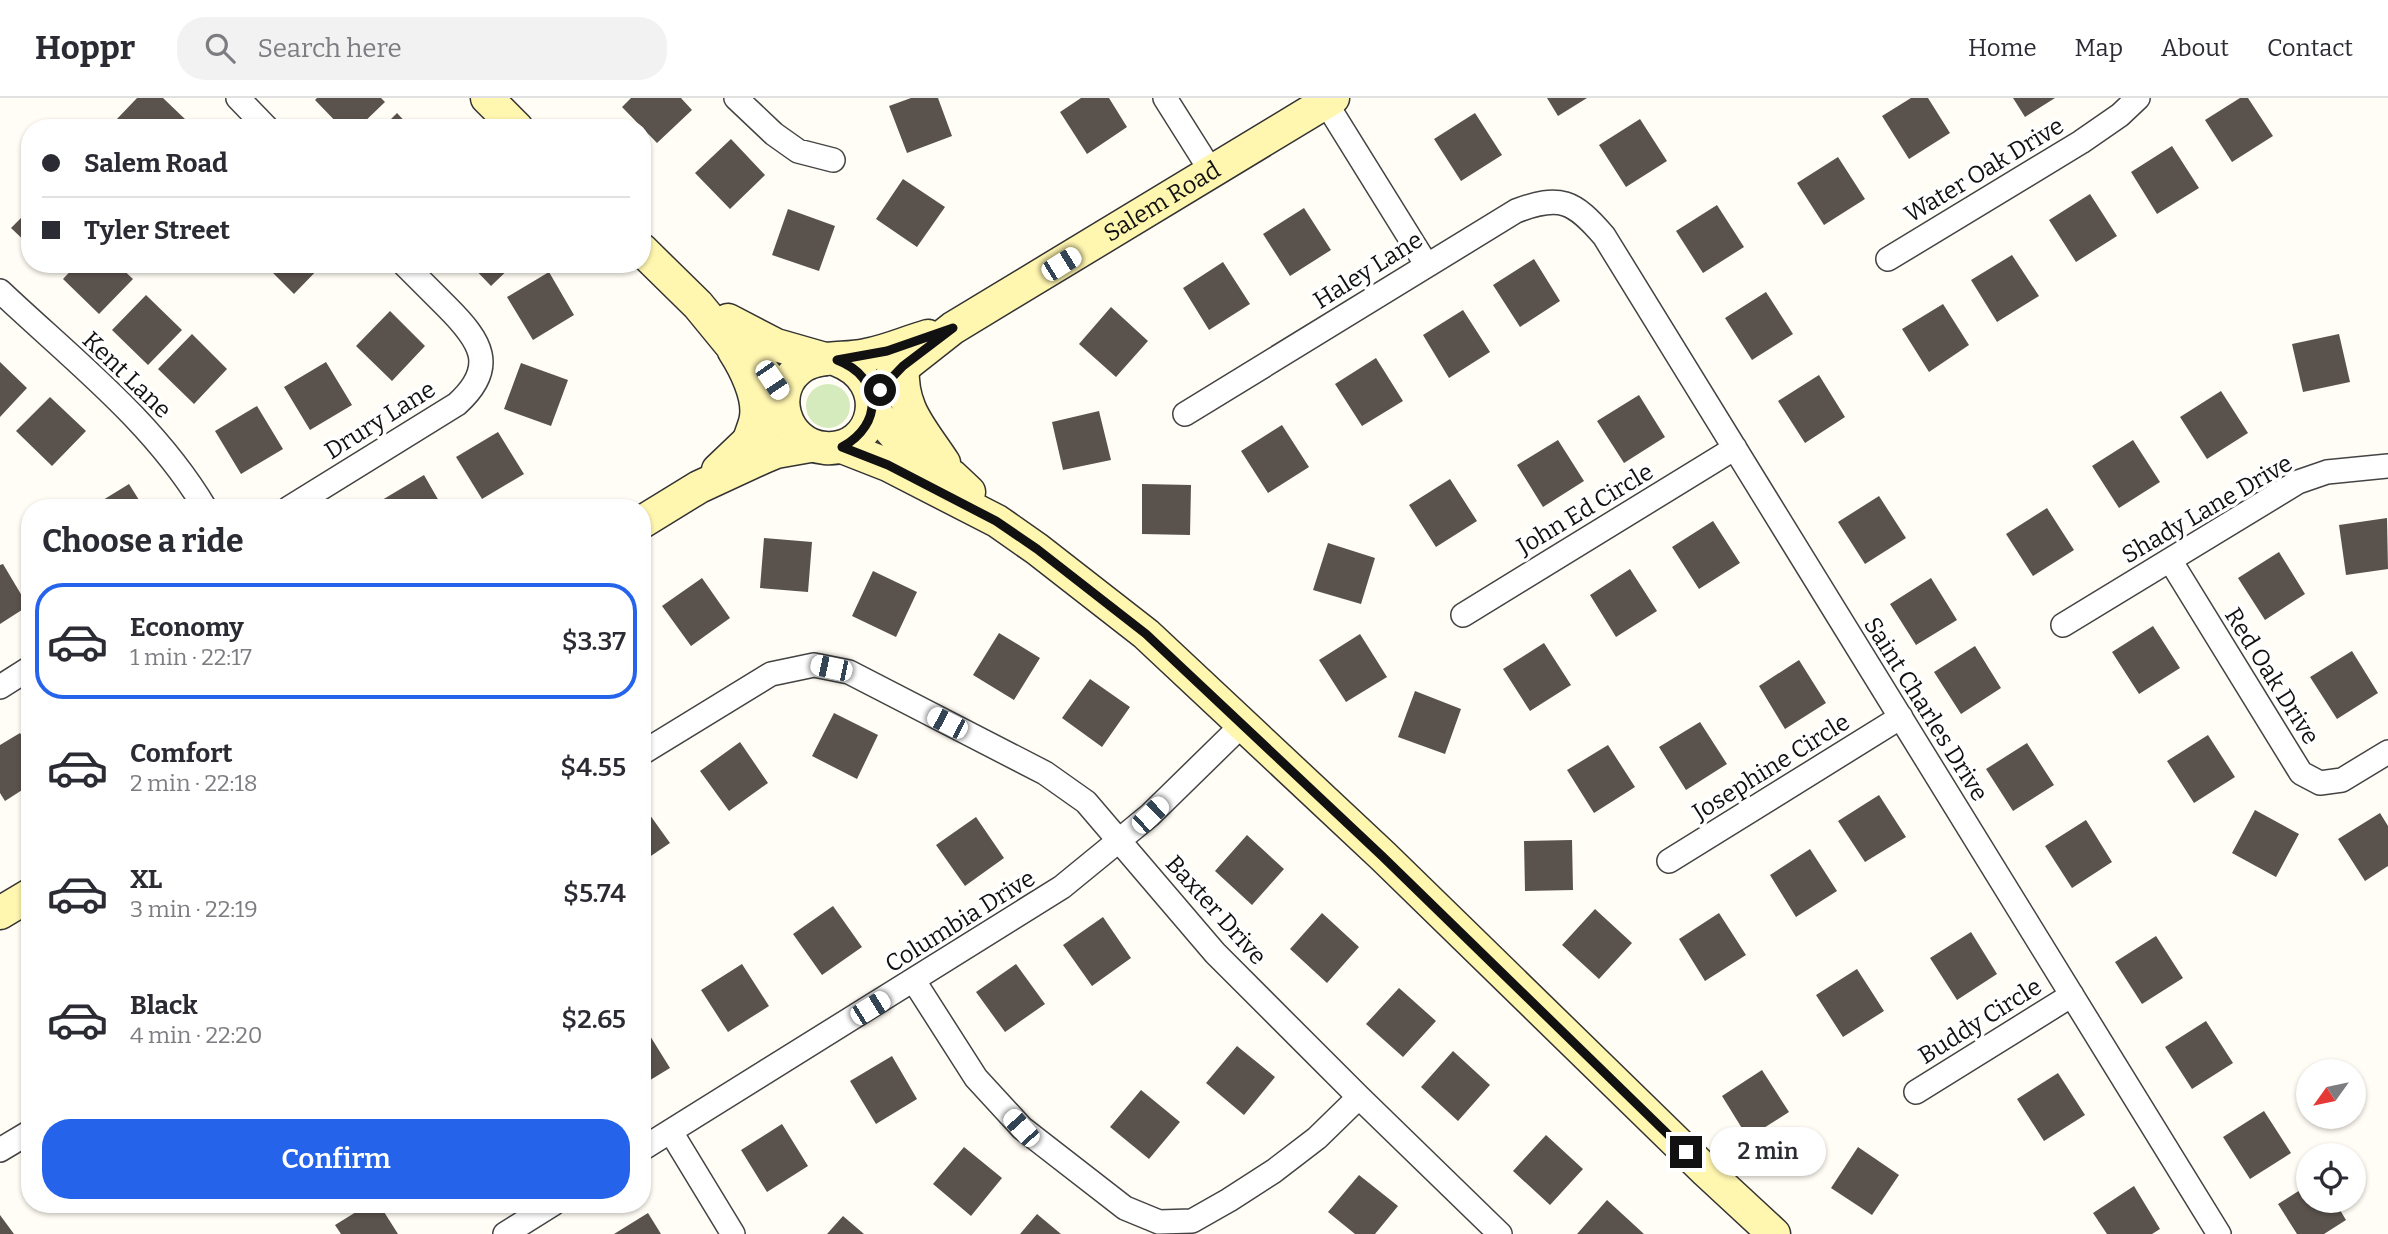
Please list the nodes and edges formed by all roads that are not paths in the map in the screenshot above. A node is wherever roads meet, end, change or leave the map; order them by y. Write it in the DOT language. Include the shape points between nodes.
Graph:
graph roads {
  1 [pos="238,98"];
  2 [pos="487,98"];
  3 [pos="736,98"];
  4 [pos="1166,98"];
  5 [pos="2138,98"];
  6 [pos="1330,100"];
  7 [pos="258,119"];
  8 [pos="508,119"];
  9 [pos="833,160"];
  10 [pos="1211,172"];
  11 [pos="1586,214"];
  12 [pos="651,259"];
  13 [pos="1888,259"];
  14 [pos="1426,264"];
  15 [pos="413,273"];
  16 [pos="0,291"];
  17 [pos="698,305"];
  18 [pos="953,328"];
  19 [pos="730,344"];
  20 [pos="831,359"];
  21 [pos="903,366"];
  22 [pos="783,402"];
  23 [pos="872,406"];
  24 [pos="1185,414"];
  25 [pos="749,440"];
  26 [pos="810,446"];
  27 [pos="842,447"];
  28 [pos="1735,448"];
  29 [pos="2388,466"];
  30 [pos="953,476"];
  31 [pos="699,487"];
  32 [pos="199,499"];
  33 [pos="304,499"];
  34 [pos="651,516"];
  35 [pos="996,521"];
  36 [pos="2170,560"];
  37 [pos="1463,615"];
  38 [pos="2063,625"];
  39 [pos="21,674"];
  40 [pos="0,687"];
  41 [pos="1901,718"];
  42 [pos="1243,724"];
  43 [pos="651,747"];
  44 [pos="2388,752"];
  45 [pos="1119,840"];
  46 [pos="1669,861"];
  47 [pos="21,900"];
  48 [pos="0,913"];
  49 [pos="914,981"];
  50 [pos="2072,995"];
  51 [pos="1916,1092"];
  52 [pos="1359,1097"];
  53 [pos="671,1132"];
  54 [pos="21,1137"];
  55 [pos="651,1144"];
  56 [pos="0,1150"];
  57 [pos="539,1213"];
  58 [pos="505,1234"];
  59 [pos="733,1234"];
  60 [pos="1500,1234"];
  61 [pos="1774,1234"];
  62 [pos="2219,1234"];
  1 -- 7 [label="street"];
  2 -- 8 [label="street"];
  3 -- 9 [label="street" via="798,151"];
  4 -- 10 [label="street"];
  5 -- 13 [label="street, Water Oak Drive" via="2081,142"];
  6 -- 10 [label="street, Salem Road"];
  6 -- 14 [label="street"];
  10 -- 18 [label="street, Salem Road"];
  11 -- 14 [label="street, Haley Lane" via="1569,204 1535,204"];
  11 -- 28 [label="street, Saint Charles Drive"];
  12 -- 17 [label="street"];
  14 -- 24 [label="street, Haley Lane"];
  15 -- 33 [label="street, Drury Lane" via="470,330 481,363 472,391"];
  16 -- 32 [label="street, Kent Lane" via="159,442"];
  17 -- 19 [label="street"];
  17 -- 20 [label="street" via="776,345"];
  18 -- 20 [label="street, Salem Road" via="887,351"];
  18 -- 21 [label="street, Salem Road"];
  19 -- 22 [label="street" via="749,355 772,380"];
  19 -- 25 [label="street" via="754,400 756,416"];
  20 -- 22 [label="street" via="802,366 786,385"];
  20 -- 23 [label="street" via="851,365 862,375 870,388"];
  21 -- 23 [label="street, Salem Road"];
  21 -- 30 [label="street" via="906,403"];
  22 -- 25 [label="street"];
  22 -- 26 [label="street" via="788,425"];
  23 -- 27 [label="street" via="864,430"];
  23 -- 30 [label="street" via="900,441"];
  25 -- 31 [label="street"];
  26 -- 27 [label="street"];
  26 -- 31 [label="street" via="776,452"];
  27 -- 35 [label="street" via="888,465"];
  28 -- 37 [label="street, John Ed Circle"];
  28 -- 41 [label="street, Saint Charles Drive"];
  29 -- 36 [label="street, Shady Lane Drive" via="2327,472 2298,482"];
  30 -- 35 [label="street"];
  31 -- 34 [label="street"];
  35 -- 42 [label="street" via="1146,634"];
  36 -- 38 [label="street, Shady Lane Drive"];
  36 -- 44 [label="street, Red Oak Drive" via="2301,773 2320,783 2342,780"];
  39 -- 40 [label="street"];
  41 -- 46 [label="street, Josephine Circle"];
  41 -- 50 [label="street, Saint Charles Drive"];
  42 -- 45 [label="street, Columbia Drive"];
  42 -- 61 [label="street"];
  43 -- 45 [label="street, Baxter Drive" via="771,674 814,665 849,672 1045,773 1086,802"];
  45 -- 49 [label="street, Columbia Drive" via="1062,887"];
  45 -- 52 [label="street, Baxter Drive" via="1215,953"];
  47 -- 48 [label="street"];
  49 -- 52 [label="street" via="976,1078 1021,1128 1125,1208 1159,1222 1192,1221 1229,1200 1317,1138"];
  49 -- 53 [label="street, Columbia Drive"];
  50 -- 51 [label="street, Buddy Circle"];
  50 -- 62 [label="street, Saint Charles Drive"];
  52 -- 60 [label="street, Baxter Drive"];
  53 -- 55 [label="street, Columbia Drive"];
  53 -- 59 [label="street"];
  54 -- 56 [label="street"];
  57 -- 58 [label="street"];
}
